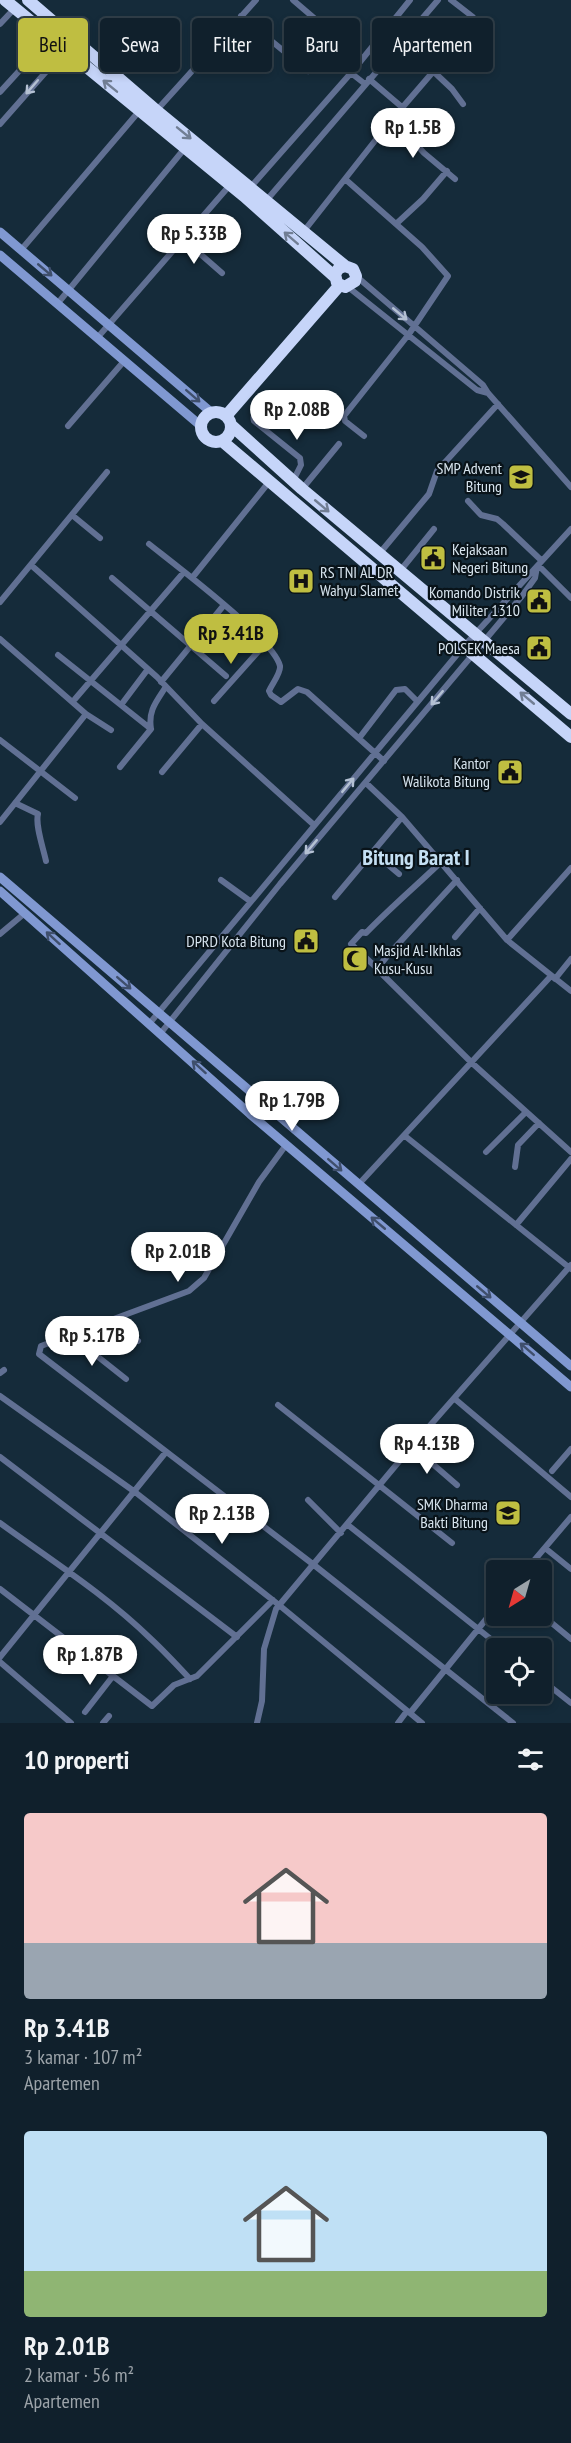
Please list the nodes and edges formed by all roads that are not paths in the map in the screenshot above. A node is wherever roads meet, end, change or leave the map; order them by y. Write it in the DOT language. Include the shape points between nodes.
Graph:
graph roads {
  1 [pos="28,0"];
  2 [pos="256,0"];
  3 [pos="293,0"];
  4 [pos="410,0"];
  5 [pos="438,0"];
  6 [pos="451,0"];
  7 [pos="10,4"];
  8 [pos="241,16"];
  9 [pos="27,18"];
  10 [pos="49,18"];
  11 [pos="472,18"];
  12 [pos="0,24"];
  13 [pos="284,51"];
  14 [pos="88,53"];
  15 [pos="362,59"];
  16 [pos="88,67"];
  17 [pos="18,72"];
  18 [pos="46,72"];
  19 [pos="434,72"];
  20 [pos="351,73"];
  21 [pos="367,82"];
  22 [pos="0,92"];
  23 [pos="464,104"];
  24 [pos="143,106"];
  25 [pos="403,108"];
  26 [pos="154,115"];
  27 [pos="393,119"];
  28 [pos="0,124"];
  29 [pos="185,148"];
  30 [pos="447,171"];
  31 [pos="345,179"];
  32 [pos="455,179"];
  33 [pos="230,185"];
  34 [pos="247,192"];
  35 [pos="262,205"];
  36 [pos="396,224"];
  37 [pos="304,231"];
  38 [pos="0,232"];
  39 [pos="183,238"];
  40 [pos="21,250"];
  41 [pos="0,255"];
  42 [pos="345,266"];
  43 [pos="222,273"];
  44 [pos="356,276"];
  45 [pos="341,283"];
  46 [pos="68,289"];
  47 [pos="58,303"];
  48 [pos="109,324"];
  49 [pos="414,326"];
  50 [pos="409,334"];
  51 [pos="98,337"];
  52 [pos="125,360"];
  53 [pos="488,393"];
  54 [pos="268,397"];
  55 [pos="498,404"];
  56 [pos="212,412"];
  57 [pos="228,421"];
  58 [pos="68,426"];
  59 [pos="201,426"];
  60 [pos="364,436"];
  61 [pos="222,441"];
  62 [pos="339,444"];
  63 [pos="107,472"];
  64 [pos="270,482"];
  65 [pos="298,485"];
  66 [pos="571,487"];
  67 [pos="468,501"];
  68 [pos="72,515"];
  69 [pos="434,529"];
  70 [pos="571,529"];
  71 [pos="100,538"];
  72 [pos="366,543"];
  73 [pos="149,544"];
  74 [pos="379,554"];
  75 [pos="357,555"];
  76 [pos="539,564"];
  77 [pos="31,565"];
  78 [pos="400,571"];
  79 [pos="184,572"];
  80 [pos="112,578"];
  81 [pos="192,578"];
  82 [pos="571,598"];
  83 [pos="0,602"];
  84 [pos="502,604"];
  85 [pos="224,605"];
  86 [pos="510,610"];
  87 [pos="152,612"];
  88 [pos="480,637"];
  89 [pos="0,639"];
  90 [pos="265,644"];
  91 [pos="192,646"];
  92 [pos="122,647"];
  93 [pos="469,649"];
  94 [pos="58,654"];
  95 [pos="148,669"];
  96 [pos="226,676"];
  97 [pos="91,681"];
  98 [pos="163,685"];
  99 [pos="75,699"];
  100 [pos="214,701"];
  101 [pos="417,701"];
  102 [pos="121,705"];
  103 [pos="86,714"];
  104 [pos="571,714"];
  105 [pos="202,724"];
  106 [pos="151,729"];
  107 [pos="111,730"];
  108 [pos="360,737"];
  109 [pos="571,737"];
  110 [pos="0,740"];
  111 [pos="375,752"];
  112 [pos="384,761"];
  113 [pos="120,767"];
  114 [pos="40,772"];
  115 [pos="162,772"];
  116 [pos="366,783"];
  117 [pos="75,798"];
  118 [pos="15,803"];
  119 [pos="402,816"];
  120 [pos="0,822"];
  121 [pos="314,825"];
  122 [pos="373,852"];
  123 [pos="46,861"];
  124 [pos="441,862"];
  125 [pos="571,868"];
  126 [pos="399,874"];
  127 [pos="0,876"];
  128 [pos="271,876"];
  129 [pos="221,880"];
  130 [pos="457,880"];
  131 [pos="280,884"];
  132 [pos="0,891"];
  133 [pos="335,897"];
  134 [pos="250,901"];
  135 [pos="480,908"];
  136 [pos="25,913"];
  137 [pos="0,934"];
  138 [pos="455,938"];
  139 [pos="507,940"];
  140 [pos="217,941"];
  141 [pos="227,949"];
  142 [pos="571,959"];
  143 [pos="379,970"];
  144 [pos="553,978"];
  145 [pos="571,991"];
  146 [pos="158,1012"];
  147 [pos="170,1023"];
  148 [pos="149,1024"];
  149 [pos="160,1034"];
  150 [pos="472,1063"];
  151 [pos="526,1112"];
  152 [pos="539,1123"];
  153 [pos="405,1136"];
  154 [pos="286,1145"];
  155 [pos="486,1152"];
  156 [pos="571,1152"];
  157 [pos="571,1159"];
  158 [pos="515,1167"];
  159 [pos="358,1185"];
  160 [pos="516,1225"];
  161 [pos="570,1268"];
  162 [pos="112,1321"];
  163 [pos="520,1323"];
  164 [pos="79,1333"];
  165 [pos="510,1335"];
  166 [pos="138,1341"];
  167 [pos="571,1366"];
  168 [pos="126,1379"];
  169 [pos="571,1387"];
  170 [pos="0,1396"];
  171 [pos="455,1399"];
  172 [pos="278,1405"];
  173 [pos="412,1446"];
  174 [pos="571,1449"];
  175 [pos="166,1452"];
  176 [pos="0,1456"];
  177 [pos="552,1471"];
  178 [pos="380,1485"];
  179 [pos="457,1485"];
  180 [pos="135,1492"];
  181 [pos="571,1497"];
  182 [pos="308,1500"];
  183 [pos="571,1517"];
  184 [pos="0,1523"];
  185 [pos="348,1525"];
  186 [pos="101,1532"];
  187 [pos="341,1533"];
  188 [pos="452,1543"];
  189 [pos="545,1548"];
  190 [pos="535,1560"];
  191 [pos="314,1565"];
  192 [pos="571,1569"];
  193 [pos="69,1572"];
  194 [pos="0,1588"];
  195 [pos="276,1603"];
  196 [pos="35,1614"];
  197 [pos="486,1621"];
  198 [pos="552,1623"];
  199 [pos="479,1630"];
  200 [pos="237,1637"];
  201 [pos="489,1638"];
  202 [pos="571,1639"];
  203 [pos="0,1657"];
  204 [pos="0,1662"];
  205 [pos="445,1670"];
  206 [pos="113,1676"];
  207 [pos="190,1679"];
  208 [pos="552,1688"];
  209 [pos="571,1703"];
  210 [pos="85,1712"];
  211 [pos="409,1712"];
  212 [pos="109,1716"];
  213 [pos="71,1723"];
  214 [pos="103,1723"];
  215 [pos="257,1723"];
  216 [pos="398,1723"];
  217 [pos="422,1723"];
  218 [pos="513,1723"];
  1 -- 10 [label="highway"];
  2 -- 8 [label="street"];
  3 -- 15 [label="street"];
  4 -- 15 [label="street"];
  5 -- 21 [label="street"];
  6 -- 11 [label="street"];
  7 -- 9 [label="highway"];
  7 -- 12 [label="street"];
  8 -- 13 [label="street"];
  8 -- 26 [label="street"];
  14 -- 24 [label="highway"];
  15 -- 20 [label="street"];
  24 -- 16 [label="highway, one-way"];
  17 -- 22 [label="street"];
  18 -- 28 [label="street, one-way"];
  19 -- 23 [label="street"];
  19 -- 25 [label="street"];
  20 -- 21 [label="street"];
  20 -- 34 [label="street"];
  21 -- 25 [label="street"];
  21 -- 35 [label="street"];
  24 -- 26 [label="highway"];
  24 -- 40 [label="street"];
  25 -- 27 [label="street"];
  26 -- 29 [label="highway"];
  26 -- 34 [label="highway, one-way"];
  27 -- 30 [label="street"];
  27 -- 31 [label="street"];
  29 -- 33 [label="highway"];
  29 -- 46 [label="street"];
  30 -- 32 [label="street"];
  30 -- 36 [label="street"];
  31 -- 36 [label="street"];
  31 -- 37 [label="street"];
  33 -- 34 [label="highway"];
  33 -- 39 [label="street"];
  34 -- 35 [label="highway"];
  35 -- 37 [label="highway"];
  45 -- 35 [label="highway, one-way"];
  36 -- 49 [label="street" via="448,276"];
  37 -- 42 [label="highway"];
  38 -- 40 [label="street"];
  39 -- 43 [label="street"];
  39 -- 48 [label="street"];
  40 -- 46 [label="street, one-way"];
  41 -- 47 [label="street"];
  42 -- 44 [label="highway" via="353,269"];
  42 -- 45 [label="highway" via="336,271"];
  44 -- 45 [label="highway" via="353,284"];
  44 -- 49 [label="street, one-way"];
  45 -- 50 [label="street"];
  45 -- 57 [label="highway"];
  46 -- 47 [label="street"];
  46 -- 48 [label="street"];
  47 -- 51 [label="street"];
  48 -- 51 [label="street"];
  48 -- 56 [label="street, one-way"];
  49 -- 50 [label="street"];
  49 -- 53 [label="street" via="483,384"];
  50 -- 53 [label="street" via="477,390"];
  50 -- 60 [label="street" via="344,416"];
  51 -- 52 [label="street"];
  52 -- 58 [label="street"];
  52 -- 59 [label="street"];
  53 -- 55 [label="street"];
  54 -- 65 [label="street" via="253,414 254,422 300,458"];
  55 -- 66 [label="street"];
  55 -- 74 [label="street" via="437,471 429,494"];
  56 -- 57 [label="highway"];
  56 -- 59 [label="highway"];
  57 -- 61 [label="highway" via="229,434"];
  57 -- 65 [label="highway"];
  59 -- 61 [label="highway" via="207,439"];
  61 -- 64 [label="highway"];
  62 -- 65 [label="street"];
  63 -- 68 [label="street"];
  64 -- 75 [label="highway"];
  64 -- 81 [label="street"];
  65 -- 72 [label="highway, one-way"];
  67 -- 76 [label="street" via="481,515 503,524"];
  68 -- 71 [label="street"];
  68 -- 77 [label="street"];
  69 -- 78 [label="street"];
  70 -- 76 [label="street"];
  72 -- 74 [label="highway"];
  72 -- 75 [label="highway"];
  73 -- 79 [label="street"];
  74 -- 78 [label="highway"];
  75 -- 93 [label="highway"];
  76 -- 82 [label="street"];
  76 -- 84 [label="street"];
  76 -- 86 [label="street" via="535,578"];
  77 -- 83 [label="street"];
  77 -- 92 [label="street"];
  78 -- 88 [label="highway"];
  79 -- 81 [label="street"];
  79 -- 87 [label="street"];
  80 -- 87 [label="street"];
  81 -- 85 [label="street"];
  84 -- 86 [label="street"];
  84 -- 88 [label="street"];
  85 -- 90 [label="street"];
  85 -- 91 [label="street"];
  86 -- 88 [label="street"];
  87 -- 91 [label="street"];
  87 -- 92 [label="street"];
  88 -- 93 [label="street"];
  88 -- 93 [label="street"];
  88 -- 104 [label="highway"];
  89 -- 103 [label="street"];
  90 -- 100 [label="street"];
  90 -- 108 [label="street" via="279,665 271,695 281,702 298,689 307,692"];
  91 -- 96 [label="street"];
  91 -- 98 [label="street"];
  92 -- 95 [label="street"];
  92 -- 97 [label="street"];
  93 -- 101 [label="street"];
  109 -- 93 [label="highway, one-way"];
  93 -- 112 [label="street, one-way"];
  94 -- 97 [label="street"];
  95 -- 98 [label="street"];
  95 -- 102 [label="street"];
  97 -- 99 [label="street"];
  97 -- 102 [label="street"];
  98 -- 105 [label="street"];
  98 -- 106 [label="street" via="149,719"];
  101 -- 108 [label="street" via="405,689 396,690"];
  101 -- 111 [label="street"];
  102 -- 106 [label="street"];
  103 -- 107 [label="street"];
  103 -- 114 [label="street"];
  105 -- 115 [label="street"];
  105 -- 121 [label="street"];
  106 -- 113 [label="street"];
  108 -- 111 [label="street"];
  110 -- 114 [label="street"];
  111 -- 112 [label="street"];
  121 -- 111 [label="street, one-way"];
  112 -- 116 [label="street"];
  114 -- 117 [label="street"];
  114 -- 118 [label="street"];
  116 -- 119 [label="street"];
  116 -- 131 [label="street, one-way"];
  118 -- 120 [label="street"];
  118 -- 123 [label="street" via="38,814 35,823"];
  119 -- 122 [label="street"];
  119 -- 124 [label="street"];
  121 -- 128 [label="street"];
  122 -- 126 [label="street"];
  122 -- 133 [label="street"];
  124 -- 130 [label="street"];
  124 -- 143 [label="street" via="375,927 362,932 351,944"];
  125 -- 139 [label="street"];
  127 -- 146 [label="street, one-way"];
  128 -- 131 [label="street"];
  128 -- 134 [label="street"];
  129 -- 134 [label="street"];
  130 -- 135 [label="street"];
  130 -- 143 [label="street"];
  131 -- 141 [label="street"];
  132 -- 136 [label="street"];
  134 -- 140 [label="street"];
  135 -- 138 [label="street"];
  135 -- 139 [label="street"];
  136 -- 137 [label="street"];
  148 -- 136 [label="street, one-way"];
  139 -- 144 [label="street"];
  140 -- 141 [label="street"];
  140 -- 146 [label="street"];
  141 -- 147 [label="street"];
  142 -- 144 [label="street"];
  143 -- 150 [label="street"];
  144 -- 145 [label="street"];
  144 -- 150 [label="street"];
  146 -- 147 [label="street"];
  146 -- 148 [label="street"];
  147 -- 149 [label="street"];
  147 -- 159 [label="street, one-way"];
  148 -- 149 [label="street"];
  154 -- 149 [label="street, one-way"];
  150 -- 151 [label="street"];
  150 -- 153 [label="street"];
  151 -- 152 [label="street"];
  151 -- 155 [label="street"];
  152 -- 156 [label="street"];
  152 -- 158 [label="street" via="518,1145"];
  153 -- 159 [label="street"];
  153 -- 160 [label="street"];
  154 -- 162 [label="street" via="259,1182 204,1278 189,1291"];
  165 -- 154 [label="street, one-way"];
  157 -- 160 [label="street"];
  159 -- 163 [label="street, one-way"];
  160 -- 161 [label="street"];
  161 -- 163 [label="street"];
  162 -- 164 [label="street"];
  162 -- 166 [label="street"];
  163 -- 165 [label="street"];
  163 -- 167 [label="street"];
  164 -- 168 [label="street" via="97,1356"];
  164 -- 175 [label="street" via="41,1346 39,1354"];
  169 -- 165 [label="street, one-way"];
  165 -- 171 [label="street"];
  170 -- 180 [label="street"];
  171 -- 173 [label="street"];
  171 -- 181 [label="street"];
  172 -- 178 [label="street"];
  173 -- 178 [label="street"];
  173 -- 179 [label="street"];
  174 -- 177 [label="street"];
  175 -- 180 [label="street"];
  175 -- 191 [label="street"];
  176 -- 186 [label="street"];
  178 -- 185 [label="street"];
  178 -- 188 [label="street"];
  180 -- 186 [label="street"];
  180 -- 195 [label="street"];
  182 -- 187 [label="street"];
  183 -- 189 [label="street"];
  184 -- 193 [label="street"];
  185 -- 187 [label="street"];
  185 -- 199 [label="street"];
  186 -- 193 [label="street"];
  186 -- 200 [label="street"];
  187 -- 191 [label="street"];
  189 -- 190 [label="street"];
  189 -- 192 [label="street"];
  191 -- 195 [label="street"];
  191 -- 205 [label="street"];
  193 -- 196 [label="street"];
  193 -- 207 [label="street" via="150,1638"];
  194 -- 196 [label="street"];
  195 -- 200 [label="street"];
  195 -- 211 [label="street"];
  195 -- 215 [label="street" via="264,1649"];
  196 -- 203 [label="street"];
  196 -- 206 [label="street"];
  197 -- 199 [label="street"];
  198 -- 202 [label="street"];
  199 -- 201 [label="street"];
  199 -- 205 [label="street"];
  200 -- 207 [label="street"];
  204 -- 213 [label="street"];
  205 -- 211 [label="street"];
  205 -- 218 [label="street"];
  206 -- 207 [label="street" via="152,1706 174,1685"];
  206 -- 210 [label="street"];
  208 -- 209 [label="street"];
  211 -- 216 [label="street"];
  211 -- 217 [label="street"];
  212 -- 214 [label="street"];
}
